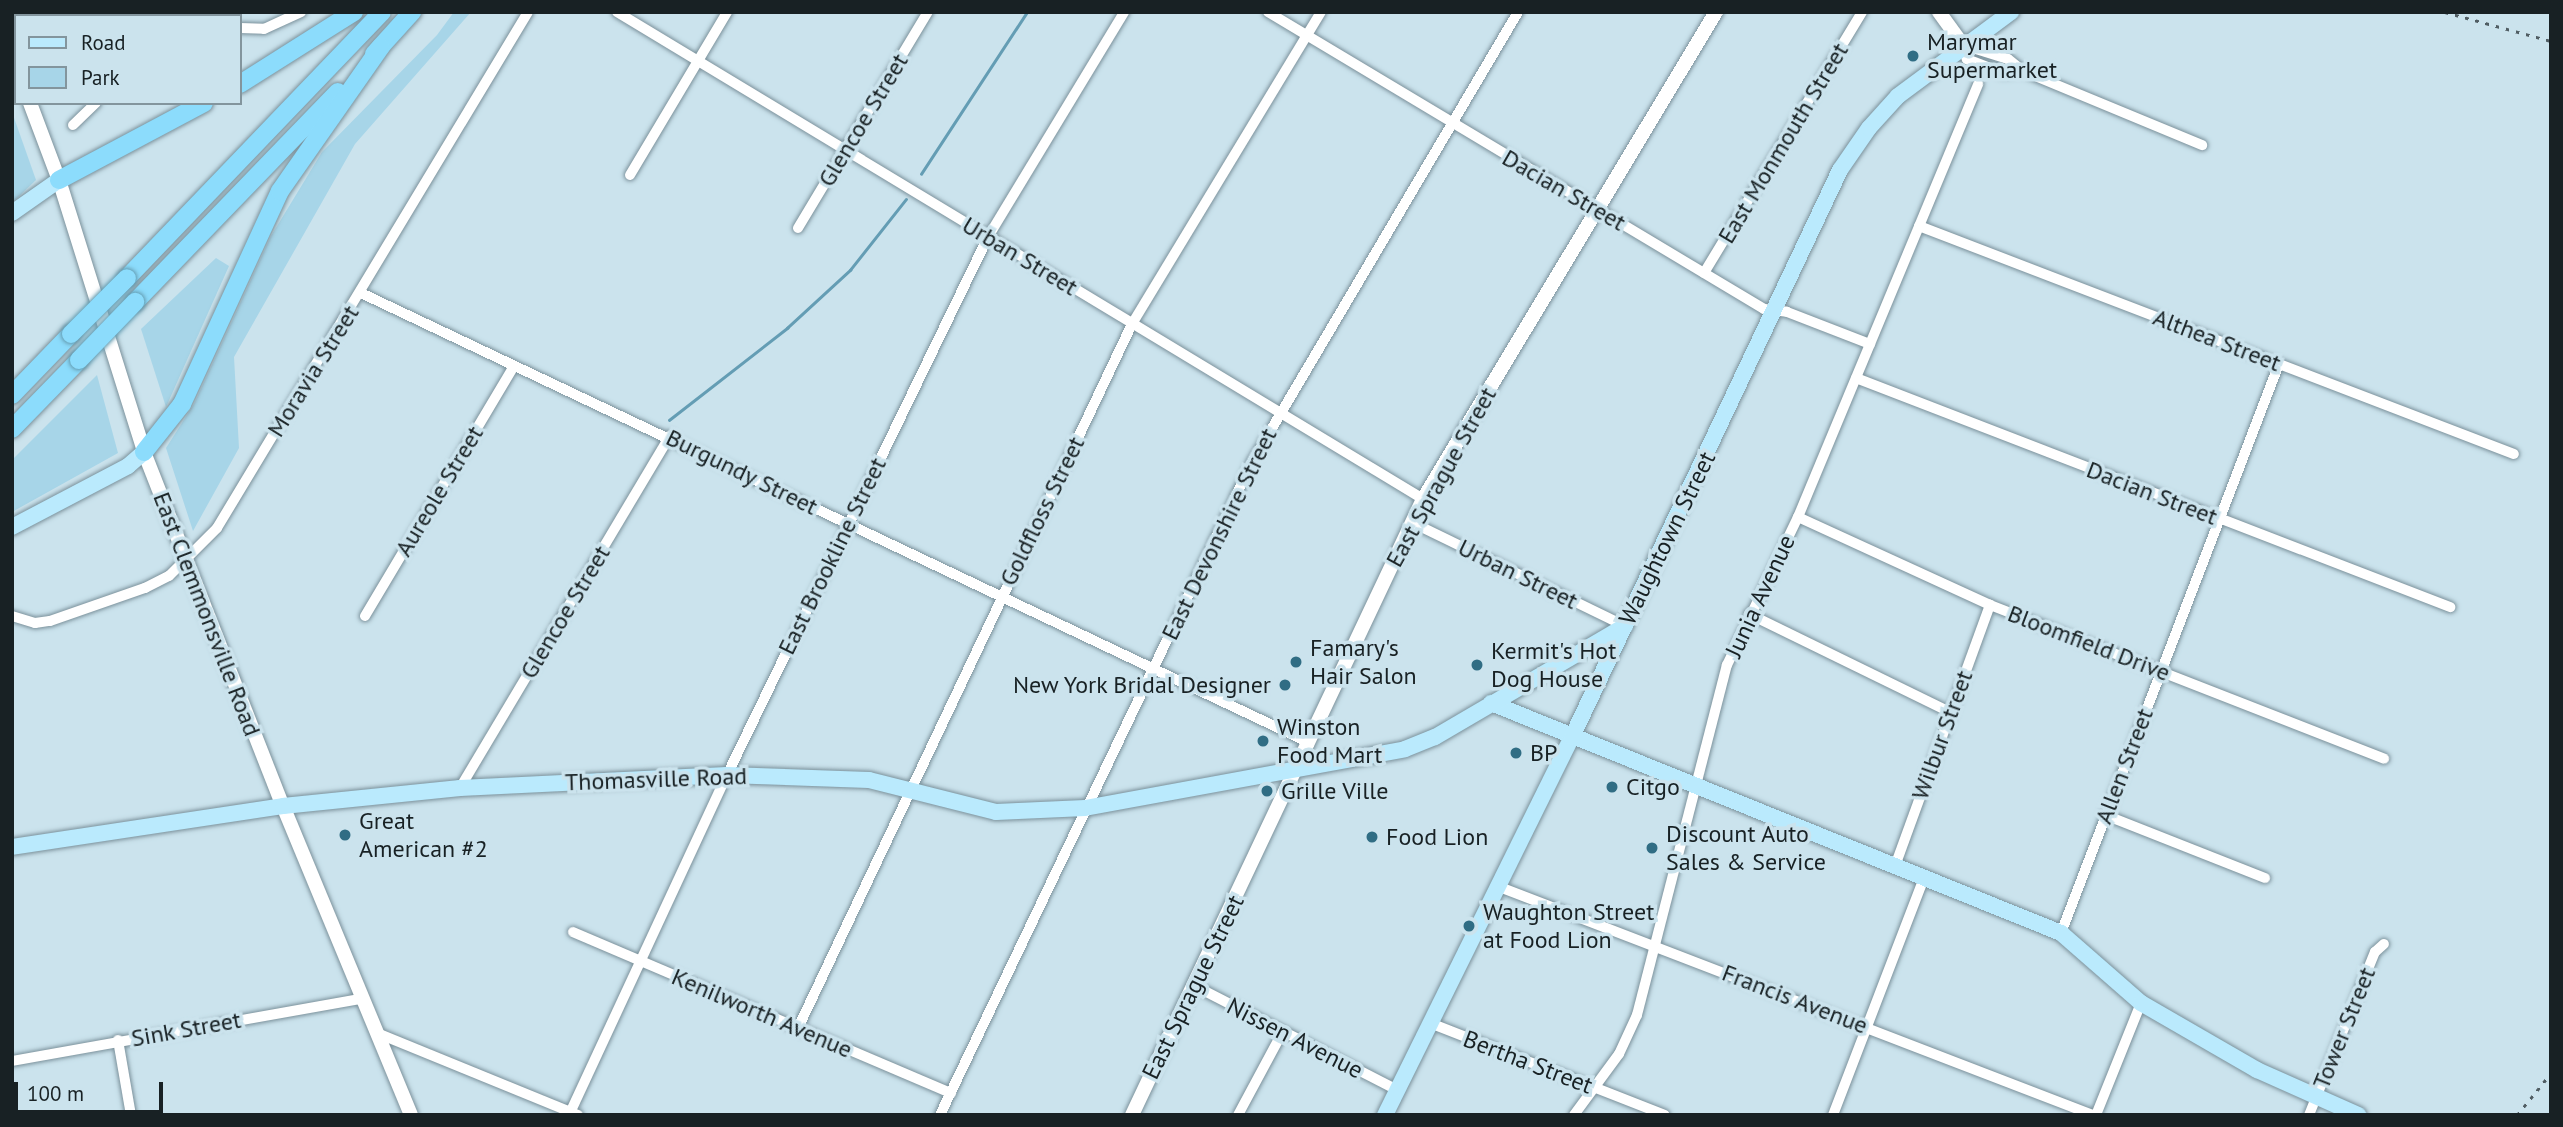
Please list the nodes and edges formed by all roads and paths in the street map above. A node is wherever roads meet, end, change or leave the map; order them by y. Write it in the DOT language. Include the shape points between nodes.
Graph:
graph roads {
  1 [pos="302,12"];
  2 [pos="354,12"];
  3 [pos="382,12"];
  4 [pos="412,12"];
  5 [pos="528,12"];
  6 [pos="617,12"];
  7 [pos="727,12"];
  8 [pos="928,12"];
  9 [pos="1124,12"];
  10 [pos="1268,12"];
  11 [pos="1321,12"];
  12 [pos="1518,12"];
  13 [pos="1716,12"];
  14 [pos="1862,12"];
  15 [pos="1939,12"];
  16 [pos="2011,12"];
  17 [pos="242,28"];
  18 [pos="1307,36"];
  19 [pos="1963,45"];
  20 [pos="381,47"];
  21 [pos="697,61"];
  22 [pos="242,83"];
  23 [pos="1978,84"];
  24 [pos="31,105"];
  25 [pos="94,105"];
  26 [pos="200,105"];
  27 [pos="1450,124"];
  28 [pos="73,125"];
  29 [pos="2202,145"];
  30 [pos="846,151"];
  31 [pos="630,175"];
  32 [pos="59,180"];
  33 [pos="1598,209"];
  34 [pos="12,213"];
  35 [pos="1919,226"];
  36 [pos="797,228"];
  37 [pos="988,237"];
  38 [pos="1704,273"];
  39 [pos="361,293"];
  40 [pos="1775,310"];
  41 [pos="1132,324"];
  42 [pos="1870,344"];
  43 [pos="2280,364"];
  44 [pos="514,366"];
  45 [pos="1856,378"];
  46 [pos="12,394"];
  47 [pos="1279,411"];
  48 [pos="12,429"];
  49 [pos="670,436"];
  50 [pos="144,452"];
  51 [pos="2514,454"];
  52 [pos="1423,499"];
  53 [pos="1798,517"];
  54 [pos="2218,519"];
  55 [pos="1411,522"];
  56 [pos="848,524"];
  57 [pos="12,527"];
  58 [pos="186,562"];
  59 [pos="1001,597"];
  60 [pos="1990,605"];
  61 [pos="2450,607"];
  62 [pos="1749,614"];
  63 [pos="12,616"];
  64 [pos="365,616"];
  65 [pos="1625,625"];
  66 [pos="2161,670"];
  67 [pos="1154,671"];
  68 [pos="1491,703"];
  69 [pos="1950,712"];
  70 [pos="1572,737"];
  71 [pos="1310,743"];
  72 [pos="2384,759"];
  73 [pos="1297,770"];
  74 [pos="727,775"];
  75 [pos="460,788"];
  76 [pos="1698,790"];
  77 [pos="908,791"];
  78 [pos="283,806"];
  79 [pos="1085,808"];
  80 [pos="2105,815"];
  81 [pos="12,847"];
  82 [pos="1895,866"];
  83 [pos="1924,878"];
  84 [pos="2265,878"];
  85 [pos="1497,886"];
  86 [pos="573,932"];
  87 [pos="2061,933"];
  88 [pos="2384,944"];
  89 [pos="1657,945"];
  90 [pos="641,961"];
  91 [pos="1193,985"];
  92 [pos="361,999"];
  93 [pos="2141,1003"];
  94 [pos="1430,1023"];
  95 [pos="1867,1026"];
  96 [pos="798,1028"];
  97 [pos="377,1033"];
  98 [pos="1282,1033"];
  99 [pos="118,1040"];
  100 [pos="12,1061"];
  101 [pos="1595,1088"];
  102 [pos="1397,1090"];
  103 [pos="951,1093"];
  104 [pos="2315,1098"];
  105 [pos="572,1114"];
  106 [pos="131,1115"];
  107 [pos="411,1115"];
  108 [pos="940,1115"];
  109 [pos="1132,1115"];
  110 [pos="1238,1115"];
  111 [pos="1385,1115"];
  112 [pos="1574,1115"];
  113 [pos="1665,1115"];
  114 [pos="1833,1115"];
  115 [pos="2095,1115"];
  116 [pos="2309,1115"];
  117 [pos="2358,1115"];
  1 -- 17 [label="street" via="264,29"];
  2 -- 22 [label="highway"];
  3 -- 46 [label="highway, bridge"];
  4 -- 20 [label="highway"];
  5 -- 39 [label="street, Moravia Street"];
  6 -- 21 [label="street, Urban Street"];
  7 -- 21 [label="street"];
  8 -- 30 [label="street, Glencoe Street"];
  9 -- 37 [label="street, East Brookline Street"];
  10 -- 18 [label="street, Dacian Street"];
  11 -- 18 [label="street, Goldfloss Street"];
  12 -- 27 [label="street, East Devonshire Street"];
  13 -- 33 [label="street, East Sprague Street"];
  14 -- 38 [label="street, East Monmouth Street"];
  15 -- 19 [label="street"];
  16 -- 19 [label="main road, Waughtown Street"];
  18 -- 27 [label="street, Dacian Street"];
  18 -- 41 [label="street, Goldfloss Street"];
  19 -- 29 [label="street" via="2008,59 2023,71"];
  19 -- 40 [label="main road, Waughtown Street" via="1898,96 1857,143"];
  20 -- 48 [label="highway, bridge"];
  20 -- 50 [label="highway" via="280,191 182,404"];
  21 -- 30 [label="street, Urban Street"];
  21 -- 31 [label="street"];
  23 -- 35 [label="street, Junia Avenue"];
  24 -- 32 [label="street, East Clemmonsville Road"];
  25 -- 28 [label="street"];
  26 -- 32 [label="highway"];
  27 -- 33 [label="street, Dacian Street"];
  27 -- 47 [label="street, East Devonshire Street"];
  30 -- 36 [label="street, Glencoe Street"];
  30 -- 37 [label="street, Urban Street"];
  32 -- 34 [label="main road"];
  32 -- 50 [label="street, East Clemmonsville Road"];
  33 -- 38 [label="street, Dacian Street"];
  33 -- 52 [label="street, East Sprague Street"];
  35 -- 42 [label="street, Junia Avenue"];
  35 -- 43 [label="street, Althea Street"];
  37 -- 41 [label="street, Urban Street"];
  37 -- 56 [label="street, East Brookline Street"];
  38 -- 40 [label="street, Dacian Street" via="1764,309"];
  39 -- 44 [label="street, Burgundy Street"];
  39 -- 58 [label="street, Moravia Street" via="217,528"];
  40 -- 42 [label="street, Dacian Street"];
  40 -- 65 [label="main road, Waughtown Street"];
  41 -- 47 [label="street, Urban Street"];
  41 -- 59 [label="street, Goldfloss Street"];
  42 -- 45 [label="street, Junia Avenue"];
  43 -- 51 [label="street, Althea Street"];
  43 -- 54 [label="street, Allen Street"];
  44 -- 49 [label="street, Burgundy Street"];
  44 -- 64 [label="street, Aureole Street"];
  45 -- 53 [label="street, Junia Avenue"];
  45 -- 54 [label="street, Dacian Street"];
  47 -- 52 [label="street, Urban Street"];
  47 -- 67 [label="street, East Devonshire Street"];
  49 -- 56 [label="street, Burgundy Street"];
  49 -- 75 [label="street, Glencoe Street"];
  50 -- 57 [label="main road" via="128,466"];
  50 -- 58 [label="street, East Clemmonsville Road"];
  52 -- 55 [label="street, East Sprague Street"];
  53 -- 60 [label="street, Bloomfield Drive"];
  53 -- 62 [label="street, Junia Avenue"];
  54 -- 61 [label="street, Dacian Street"];
  54 -- 66 [label="street, Allen Street"];
  55 -- 65 [label="street, Urban Street"];
  55 -- 71 [label="street, East Sprague Street"];
  56 -- 59 [label="street, Burgundy Street"];
  56 -- 74 [label="street, East Brookline Street"];
  58 -- 63 [label="street, Moravia Street" via="145,588 50,621 35,623"];
  58 -- 78 [label="street, East Clemmonsville Road"];
  59 -- 67 [label="street, Burgundy Street"];
  59 -- 77 [label="street, Goldfloss Street"];
  60 -- 66 [label="street, Bloomfield Drive"];
  60 -- 69 [label="street, Wilbur Street"];
  62 -- 69 [label="street"];
  62 -- 76 [label="street, Junia Avenue" via="1727,665"];
  65 -- 68 [label="main road, Thomasville Road"];
  65 -- 70 [label="main road, Waughtown Street"];
  66 -- 72 [label="street, Bloomfield Drive"];
  66 -- 80 [label="street, Allen Street"];
  67 -- 71 [label="street, Burgundy Street"];
  67 -- 79 [label="street, East Devonshire Street"];
  68 -- 70 [label="main road"];
  68 -- 73 [label="main road, Thomasville Road" via="1435,737 1405,749"];
  69 -- 82 [label="street, Wilbur Street"];
  70 -- 76 [label="main road"];
  70 -- 85 [label="main road, Waughtown Street"];
  71 -- 73 [label="street, East Sprague Street"];
  73 -- 79 [label="main road, Thomasville Road"];
  73 -- 91 [label="street, East Sprague Street"];
  74 -- 75 [label="main road, Thomasville Road"];
  74 -- 77 [label="main road, Thomasville Road" via="824,776"];
  74 -- 90 [label="street, East Brookline Street"];
  75 -- 78 [label="main road, Thomasville Road"];
  76 -- 82 [label="main road"];
  76 -- 89 [label="street, Junia Avenue"];
  77 -- 79 [label="main road, Thomasville Road" via="996,811"];
  77 -- 96 [label="street, Goldfloss Street"];
  78 -- 81 [label="main road, Thomasville Road"];
  78 -- 92 [label="street, East Clemmonsville Road"];
  79 -- 103 [label="street, East Devonshire Street"];
  80 -- 84 [label="street"];
  80 -- 87 [label="street, Allen Street"];
  82 -- 83 [label="main road"];
  83 -- 87 [label="main road"];
  83 -- 95 [label="street"];
  85 -- 89 [label="street, Francis Avenue"];
  85 -- 94 [label="main road, Waughtown Street"];
  86 -- 90 [label="street, Kenilworth Avenue"];
  87 -- 93 [label="main road"];
  88 -- 104 [label="street, Tower Street" via="2375,952"];
  89 -- 95 [label="street, Francis Avenue"];
  89 -- 101 [label="street, Junia Avenue" via="1637,1015"];
  90 -- 96 [label="street, Kenilworth Avenue"];
  90 -- 105 [label="street, East Brookline Street"];
  91 -- 98 [label="street, Nissen Avenue"];
  91 -- 109 [label="street, East Sprague Street"];
  92 -- 97 [label="street, East Clemmonsville Road"];
  92 -- 99 [label="street, Sink Street"];
  93 -- 104 [label="main road"];
  93 -- 115 [label="street"];
  94 -- 101 [label="street, Bertha Street"];
  94 -- 102 [label="main road, Waughtown Street"];
  95 -- 114 [label="street"];
  95 -- 115 [label="street, Francis Avenue"];
  96 -- 103 [label="street, Kenilworth Avenue"];
  97 -- 105 [label="street"];
  97 -- 107 [label="street, East Clemmonsville Road"];
  98 -- 102 [label="street, Nissen Avenue"];
  98 -- 110 [label="street"];
  99 -- 100 [label="street, Sink Street"];
  99 -- 106 [label="street"];
  101 -- 112 [label="street, Junia Avenue"];
  101 -- 113 [label="street, Bertha Street"];
  102 -- 111 [label="main road, Waughtown Street"];
  103 -- 108 [label="street, East Devonshire Street"];
  104 -- 116 [label="street, Tower Street"];
  104 -- 117 [label="main road"];
}
